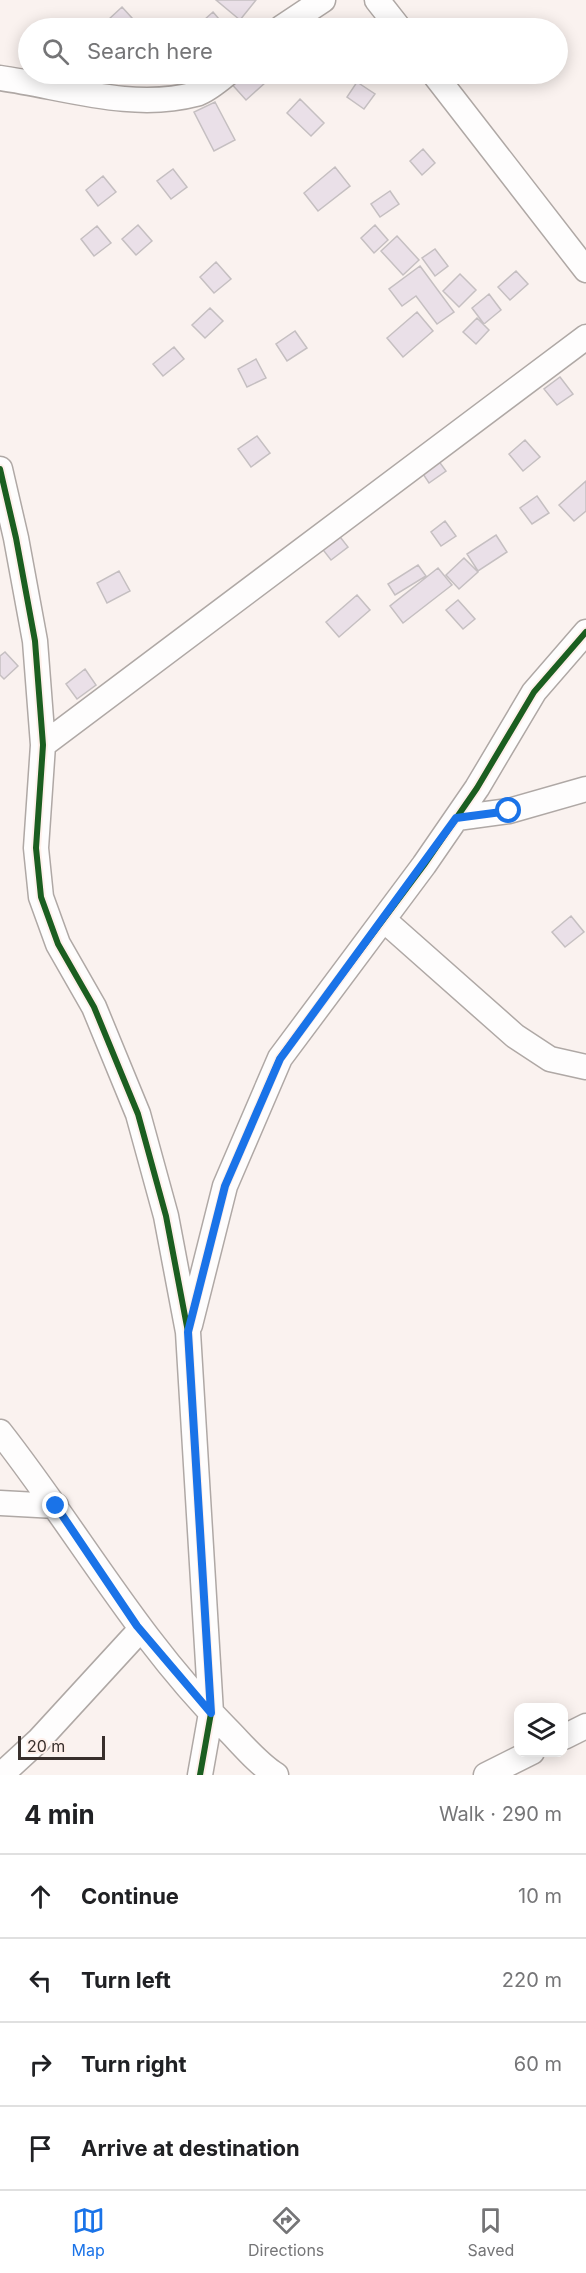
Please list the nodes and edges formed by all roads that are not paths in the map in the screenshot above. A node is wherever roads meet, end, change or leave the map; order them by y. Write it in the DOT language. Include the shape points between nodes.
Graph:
graph roads {
  1 [pos="323,0"];
  2 [pos="377,0"];
  3 [pos="296,18"];
  4 [pos="391,18"];
  5 [pos="0,78"];
  6 [pos="18,81"];
  7 [pos="42,84"];
  8 [pos="213,84"];
  9 [pos="442,84"];
  10 [pos="586,270"];
  11 [pos="586,338"];
  12 [pos="0,469"];
  13 [pos="586,632"];
  14 [pos="43,745"];
  15 [pos="586,789"];
  16 [pos="456,818"];
  17 [pos="384,920"];
  18 [pos="586,1067"];
  19 [pos="188,1332"];
  20 [pos="0,1432"];
  21 [pos="0,1503"];
  22 [pos="56,1506"];
  23 [pos="140,1630"];
  24 [pos="211,1713"];
  25 [pos="586,1726"];
  26 [pos="568,1735"];
  27 [pos="522,1757"];
  28 [pos="1,1775"];
  29 [pos="201,1775"];
  30 [pos="276,1775"];
  31 [pos="486,1775"];
  1 -- 3 [label="street"];
  2 -- 4 [label="street"];
  5 -- 6 [label="street"];
  7 -- 8 [label="street" via="110,100 199,94"];
  9 -- 10 [label="street"];
  11 -- 14 [label="street"];
  12 -- 14 [label="street" via="34,641"];
  13 -- 16 [label="street" via="534,692"];
  14 -- 19 [label="street" via="36,848 41,897 58,944 94,1007 138,1114 166,1216"];
  15 -- 16 [label="street" via="509,811"];
  16 -- 17 [label="street"];
  17 -- 18 [label="street" via="515,1036 550,1059"];
  17 -- 19 [label="street" via="280,1059 225,1186"];
  19 -- 24 [label="street"];
  20 -- 22 [label="street"];
  21 -- 22 [label="street"];
  22 -- 23 [label="street"];
  23 -- 24 [label="street"];
  23 -- 28 [label="street" via="39,1740"];
  24 -- 29 [label="street"];
  24 -- 30 [label="street"];
  25 -- 26 [label="street"];
  27 -- 31 [label="street"];
}
